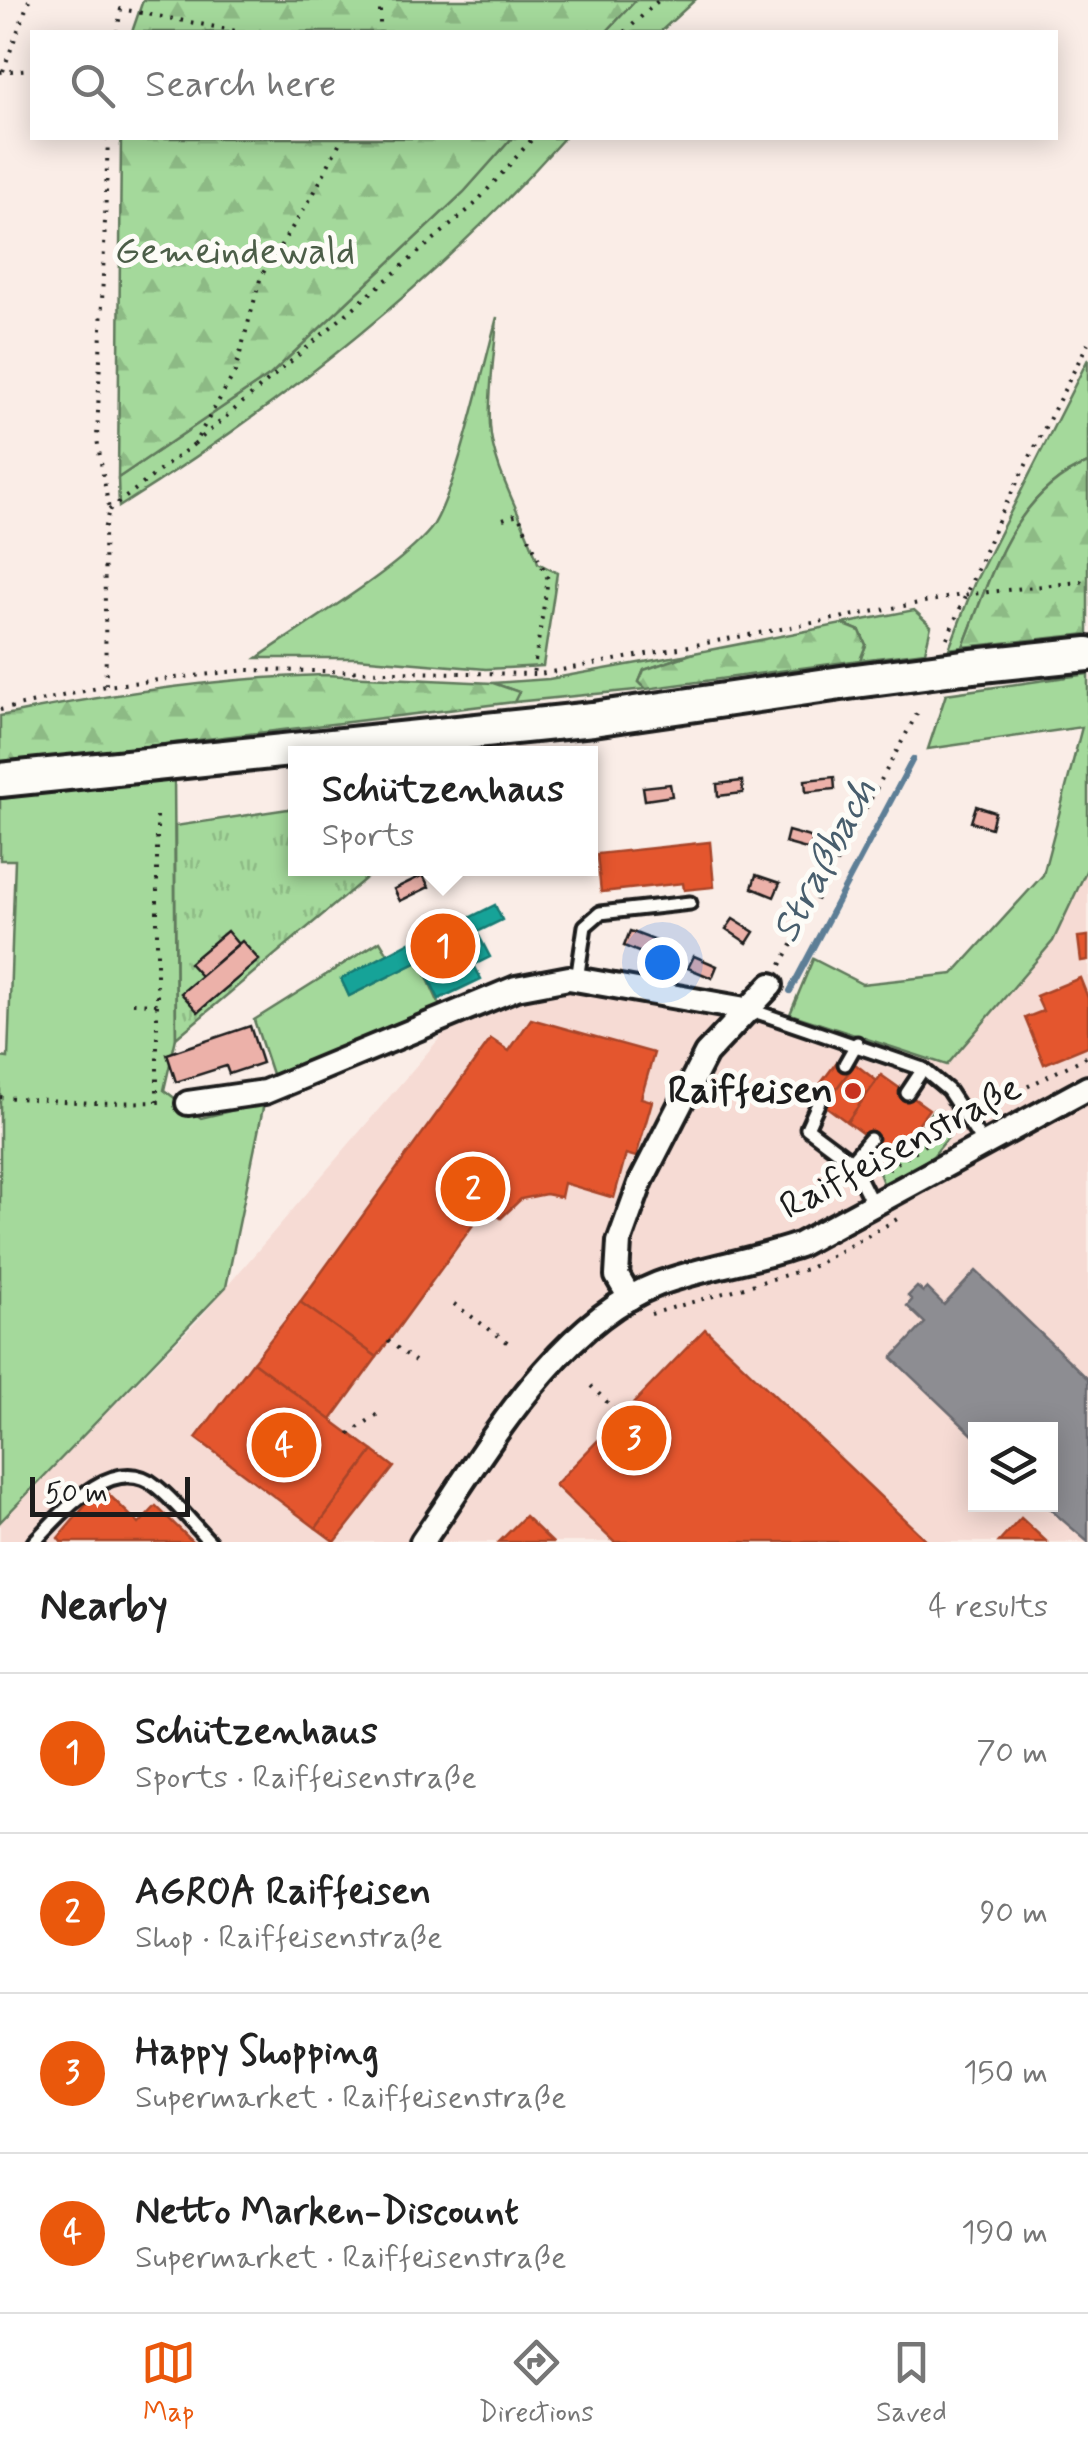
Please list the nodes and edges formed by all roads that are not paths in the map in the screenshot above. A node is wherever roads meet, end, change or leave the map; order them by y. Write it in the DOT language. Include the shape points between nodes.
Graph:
graph roads {
  1 [pos="1088,654"];
  2 [pos="331,746"];
  3 [pos="288,750"];
  4 [pos="0,780"];
  5 [pos="690,904"];
  6 [pos="578,980"];
  7 [pos="771,985"];
  8 [pos="751,1010"];
  9 [pos="857,1043"];
  10 [pos="844,1064"];
  11 [pos="924,1069"];
  12 [pos="1088,1088"];
  13 [pos="907,1093"];
  14 [pos="822,1095"];
  15 [pos="188,1103"];
  16 [pos="870,1138"];
  17 [pos="982,1142"];
  18 [pos="851,1160"];
  19 [pos="874,1207"];
  20 [pos="630,1298"];
  21 [pos="34,1542"];
  22 [pos="210,1542"];
  23 [pos="422,1542"];
  1 -- 2 [label="main road, bridge"];
  3 -- 4 [label="main road, bridge"];
  5 -- 6 [label="lane" via="600,913 585,926"];
  6 -- 8 [label="street"];
  6 -- 15 [label="street" via="516,988 265,1092"];
  7 -- 8 [label="street"];
  8 -- 9 [label="lane"];
  8 -- 20 [label="street" via="706,1054 641,1181 619,1242 617,1276"];
  9 -- 10 [label="lane"];
  9 -- 11 [label="lane"];
  11 -- 13 [label="lane"];
  11 -- 17 [label="lane" via="948,1090"];
  12 -- 17 [label="street, Raiffeisenstraße"];
  14 -- 18 [label="lane" via="807,1128"];
  16 -- 18 [label="lane"];
  17 -- 19 [label="street, Raiffeisenstraße"];
  18 -- 19 [label="lane"];
  19 -- 20 [label="street, Raiffeisenstraße" via="800,1245"];
  20 -- 23 [label="street, Raiffeisenstraße" via="574,1340 543,1374"];
  21 -- 22 [label="lane" via="88,1491 135,1477 154,1484"];
}
